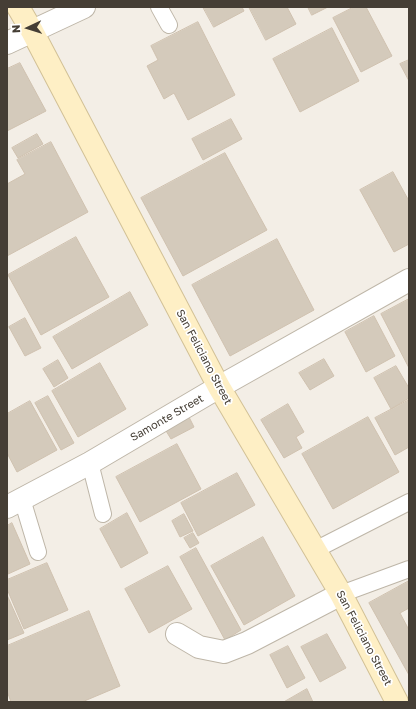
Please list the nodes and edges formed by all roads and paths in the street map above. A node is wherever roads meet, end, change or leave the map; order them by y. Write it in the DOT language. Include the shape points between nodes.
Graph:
graph roads {
  1 [pos="18,7"];
  2 [pos="84,7"];
  3 [pos="159,7"];
  4 [pos="169,25"];
  5 [pos="32,31"];
  6 [pos="7,43"];
  7 [pos="409,280"];
  8 [pos="219,387"];
  9 [pos="90,464"];
  10 [pos="409,502"];
  11 [pos="14,503"];
  12 [pos="103,514"];
  13 [pos="315,550"];
  14 [pos="38,552"];
  15 [pos="409,569"];
  16 [pos="341,594"];
  17 [pos="177,634"];
  18 [pos="396,702"];
  1 -- 5 [label="main road, San Feliciano Street"];
  2 -- 5 [label="street"];
  3 -- 4 [label="lane"];
  5 -- 6 [label="street"];
  5 -- 8 [label="main road, San Feliciano Street"];
  7 -- 8 [label="street, Samonte Street"];
  8 -- 9 [label="street, Samonte Street"];
  8 -- 13 [label="main road, San Feliciano Street"];
  9 -- 11 [label="street, Samonte Street"];
  9 -- 12 [label="lane"];
  10 -- 13 [label="lane"];
  11 -- 14 [label="lane"];
  13 -- 16 [label="main road, San Feliciano Street"];
  15 -- 16 [label="lane"];
  16 -- 17 [label="street" via="247,643 224,652 199,647"];
  16 -- 18 [label="main road, San Feliciano Street"];
}
